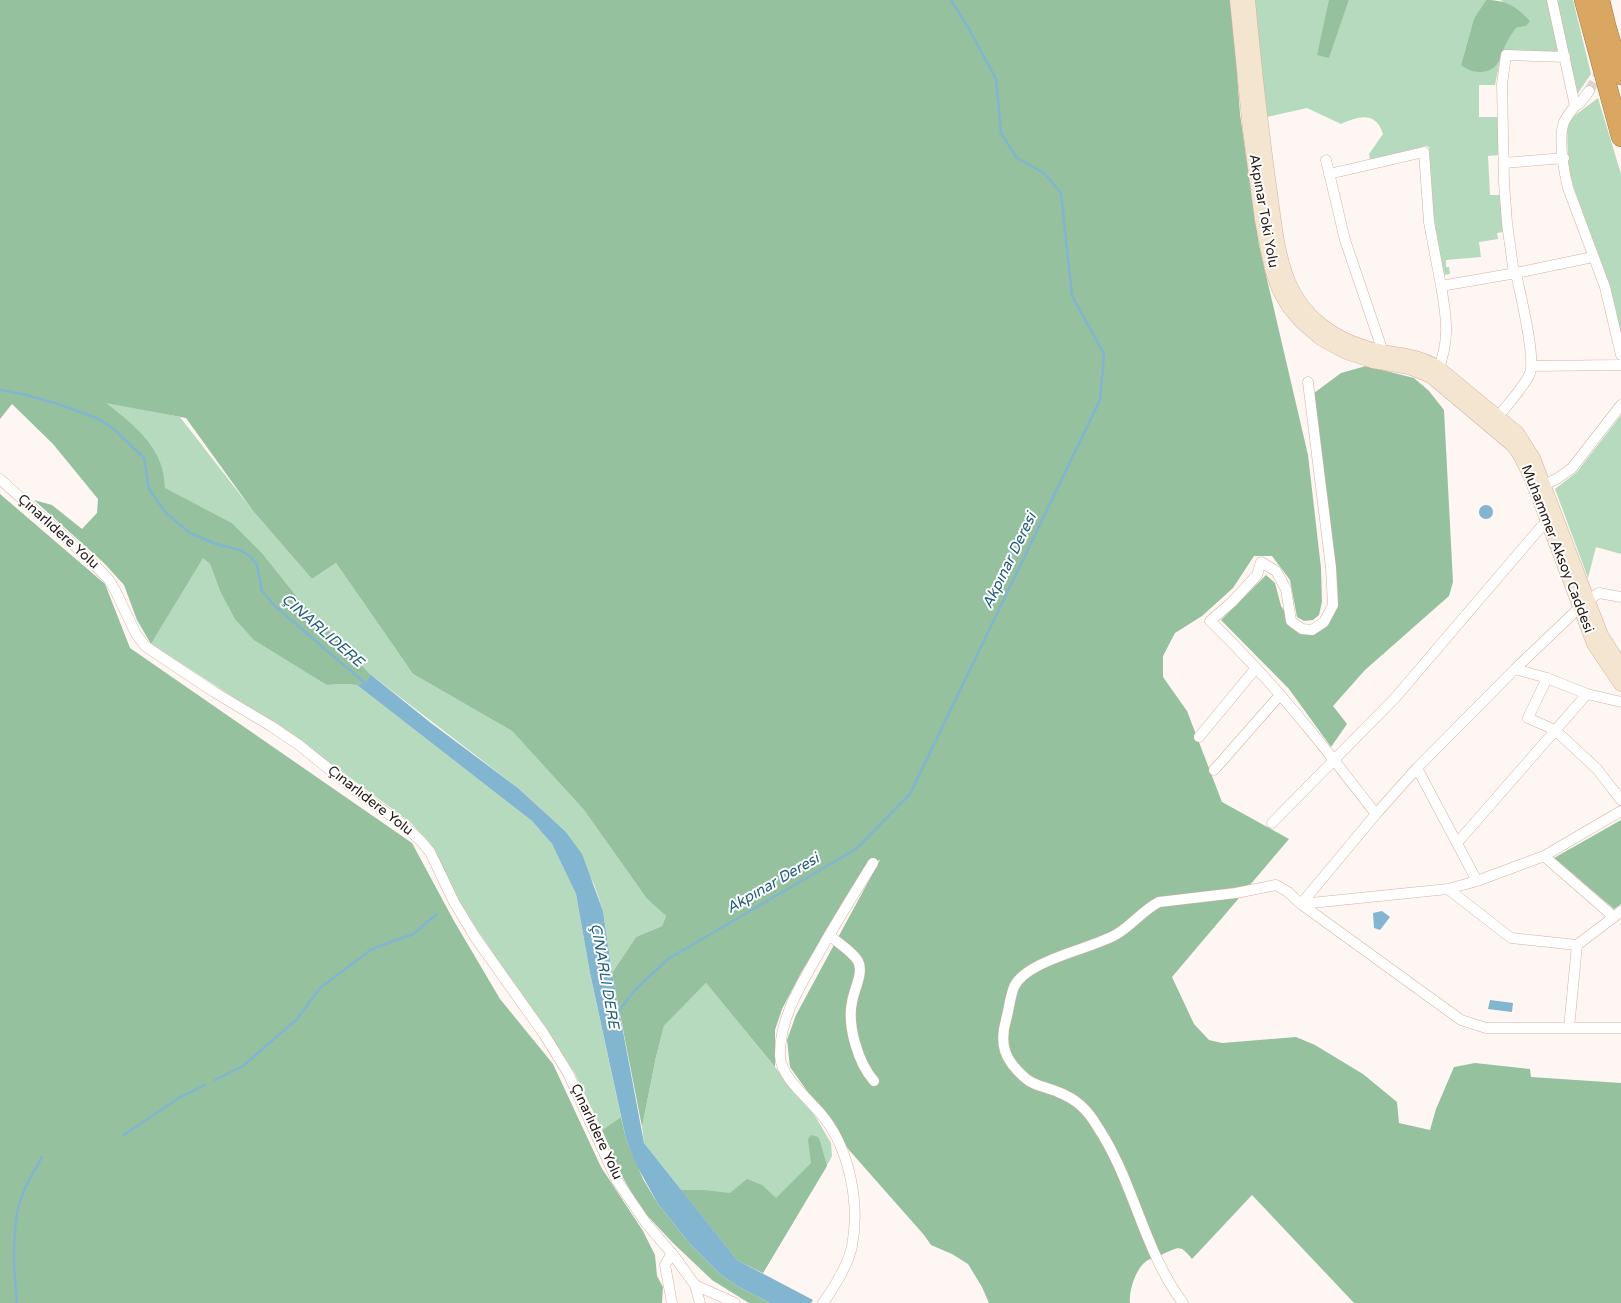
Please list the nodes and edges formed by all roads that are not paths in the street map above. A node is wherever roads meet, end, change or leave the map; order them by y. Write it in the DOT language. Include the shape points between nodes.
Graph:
graph roads {
  1 [pos="1237,0"];
  2 [pos="1248,0"];
  3 [pos="1552,0"];
  4 [pos="1584,0"];
  5 [pos="1600,0"];
  6 [pos="1565,57"];
  7 [pos="1621,75"];
  8 [pos="1589,91"];
  9 [pos="1575,106"];
  10 [pos="1621,137"];
  11 [pos="1564,158"];
  12 [pos="1326,160"];
  13 [pos="1504,163"];
  14 [pos="1329,174"];
  15 [pos="1593,256"];
  16 [pos="1515,274"];
  17 [pos="1442,286"];
  18 [pos="1621,355"];
  19 [pos="1383,358"];
  20 [pos="1621,365"];
  21 [pos="1532,366"];
  22 [pos="1436,374"];
  23 [pos="1308,382"];
  24 [pos="1621,405"];
  25 [pos="1498,417"];
  26 [pos="0,479"];
  27 [pos="1540,487"];
  28 [pos="1547,520"];
  29 [pos="1621,597"];
  30 [pos="1584,603"];
  31 [pos="1621,667"];
  32 [pos="1256,668"];
  33 [pos="1515,669"];
  34 [pos="1547,678"];
  35 [pos="1621,684"];
  36 [pos="1588,694"];
  37 [pos="1280,695"];
  38 [pos="1621,702"];
  39 [pos="1555,730"];
  40 [pos="1199,737"];
  41 [pos="1333,759"];
  42 [pos="1417,768"];
  43 [pos="1214,770"];
  44 [pos="1621,800"];
  45 [pos="1621,811"];
  46 [pos="1376,814"];
  47 [pos="1272,823"];
  48 [pos="1458,843"];
  49 [pos="1544,856"];
  50 [pos="873,863"];
  51 [pos="1477,881"];
  52 [pos="1448,889"];
  53 [pos="1300,904"];
  54 [pos="1617,914"];
  55 [pos="829,936"];
  56 [pos="1577,945"];
  57 [pos="1569,1028"];
  58 [pos="1621,1028"];
  59 [pos="874,1081"];
  60 [pos="672,1253"];
  61 [pos="695,1285"];
  62 [pos="672,1303"];
  63 [pos="700,1303"];
  64 [pos="735,1303"];
  65 [pos="823,1303"];
  66 [pos="1183,1303"];
  1 -- 19 [label="main road, Akpınar Toki Yolu" via="1262,220 1279,290 1300,320 1322,339 1373,361"];
  2 -- 19 [label="main road, Akpınar Toki Yolu" via="1274,221 1281,259 1292,291 1322,326"];
  3 -- 6 [label="street"];
  4 -- 10 [label="highway"];
  5 -- 7 [label="highway"];
  6 -- 9 [label="street"];
  6 -- 13 [label="street" via="1506,55 1502,84"];
  8 -- 9 [label="street"];
  9 -- 11 [label="street" via="1564,121"];
  11 -- 13 [label="street"];
  11 -- 15 [label="street" via="1568,188"];
  12 -- 14 [label="street"];
  13 -- 16 [label="street" via="1505,207"];
  14 -- 17 [label="street" via="1424,152 1428,222"];
  14 -- 19 [label="street" via="1345,240"];
  15 -- 16 [label="street"];
  15 -- 18 [label="street" via="1605,287"];
  16 -- 17 [label="street"];
  16 -- 21 [label="street"];
  17 -- 22 [label="street" via="1447,338 1444,357"];
  19 -- 22 [label="main road, Muhammer Aksoy Caddesi" via="1419,358"];
  20 -- 21 [label="street"];
  21 -- 25 [label="street" via="1528,379"];
  22 -- 25 [label="main road, Muhammer Aksoy Caddesi"];
  22 -- 27 [label="main road, Muhammer Aksoy Caddesi" via="1514,446"];
  23 -- 32 [label="street" via="1333,605 1324,622 1312,630 1302,629 1292,621 1286,589 1276,571 1261,562 1257,575 1210,621"];
  24 -- 27 [label="street" via="1572,468"];
  25 -- 27 [label="main road, Muhammer Aksoy Caddesi" via="1517,434 1534,458"];
  26 -- 60 [label="street, Çınarlıdere Yolu" via="105,576 144,646 299,745 421,841 475,937 568,1073 616,1178 646,1224"];
  27 -- 28 [label="main road, Muhammer Aksoy Caddesi"];
  27 -- 30 [label="main road, Muhammer Aksoy Caddesi"];
  28 -- 30 [label="main road, Muhammer Aksoy Caddesi"];
  28 -- 41 [label="street" via="1395,698"];
  29 -- 30 [label="street" via="1599,593"];
  30 -- 31 [label="main road, Muhammer Aksoy Caddesi"];
  30 -- 33 [label="street"];
  30 -- 35 [label="main road, Muhammer Aksoy Caddesi" via="1594,644"];
  32 -- 37 [label="street"];
  32 -- 40 [label="street"];
  33 -- 34 [label="street"];
  33 -- 42 [label="street"];
  34 -- 36 [label="street"];
  34 -- 39 [label="street" via="1528,718"];
  36 -- 38 [label="street"];
  36 -- 39 [label="street"];
  37 -- 41 [label="street"];
  37 -- 43 [label="street"];
  39 -- 44 [label="street" via="1597,769"];
  39 -- 48 [label="street"];
  41 -- 46 [label="street"];
  41 -- 47 [label="street"];
  42 -- 46 [label="street"];
  42 -- 48 [label="street"];
  45 -- 49 [label="street"];
  46 -- 53 [label="street"];
  48 -- 51 [label="street"];
  49 -- 51 [label="street"];
  49 -- 54 [label="street"];
  50 -- 55 [label="street"];
  51 -- 52 [label="street"];
  52 -- 53 [label="street"];
  52 -- 56 [label="street" via="1511,938"];
  53 -- 57 [label="street" via="1461,1020 1486,1028"];
  53 -- 66 [label="street" via="1276,886 1159,902 1118,933 1025,973 1015,986 1003,1031 1009,1062 1026,1079 1078,1101 1094,1120 1115,1155 1159,1263"];
  54 -- 56 [label="street"];
  55 -- 59 [label="street" via="853,955 860,967 850,1018 852,1034 865,1068"];
  55 -- 65 [label="street" via="788,1011 780,1046 783,1070 826,1120 844,1153 851,1178 852,1247 844,1268"];
  56 -- 57 [label="street"];
  57 -- 58 [label="street"];
  60 -- 61 [label="street, Çınarlıdere Yolu"];
  60 -- 62 [label="street" via="666,1265"];
  61 -- 63 [label="street"];
  61 -- 64 [label="street"];
}
